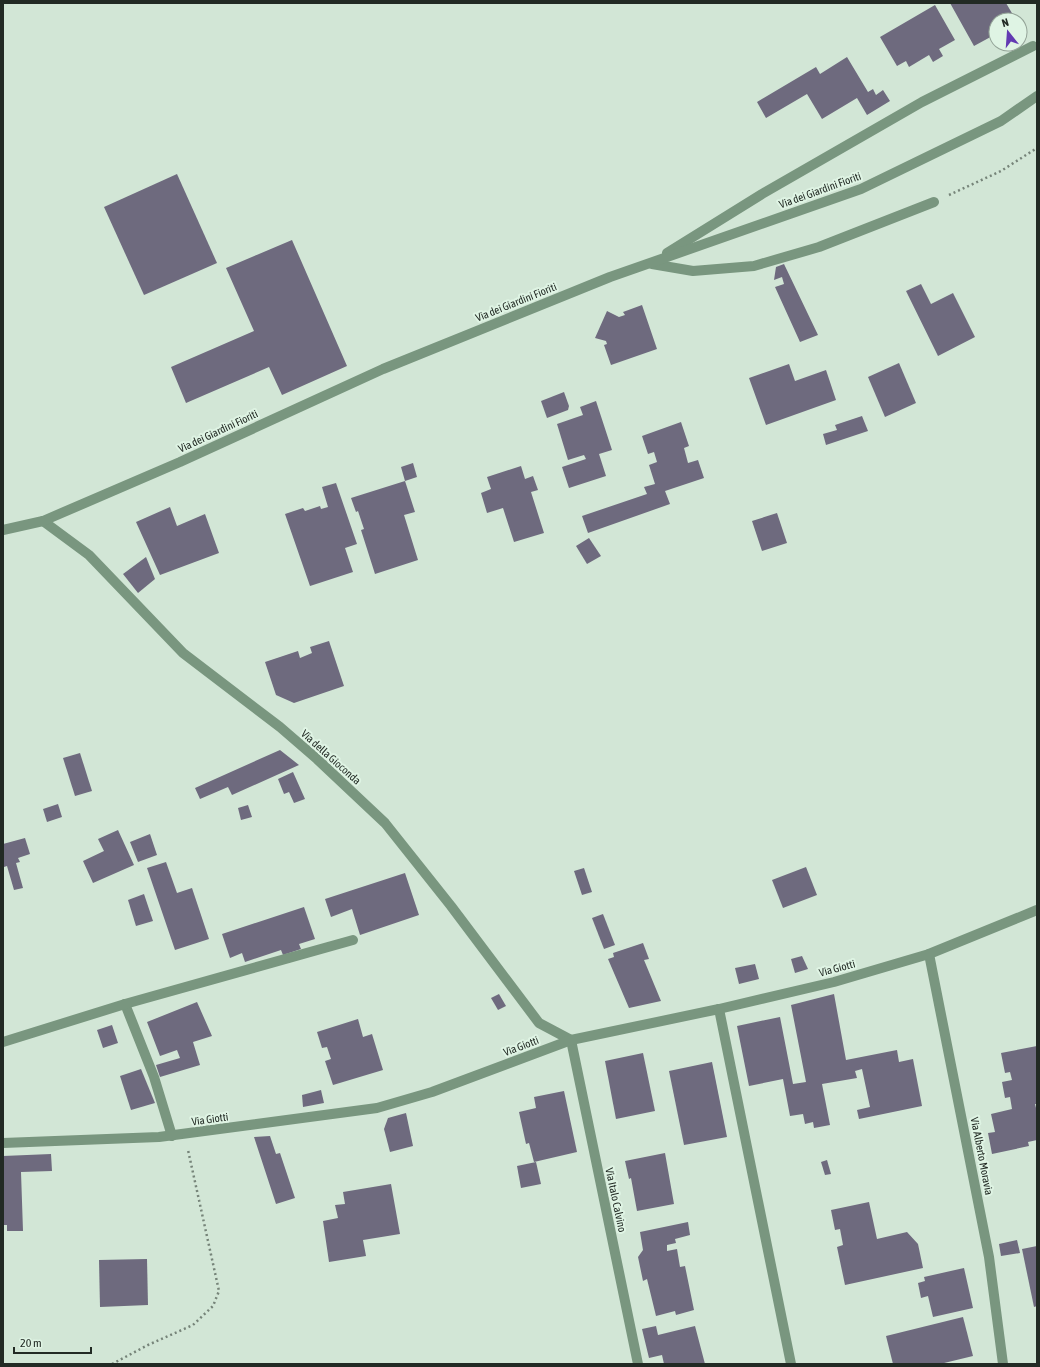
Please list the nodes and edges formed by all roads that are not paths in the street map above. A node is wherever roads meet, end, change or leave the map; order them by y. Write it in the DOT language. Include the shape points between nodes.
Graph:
graph roads {
  1 [pos="1033,46"];
  2 [pos="1037,96"];
  3 [pos="934,202"];
  4 [pos="650,263"];
  5 [pos="43,521"];
  6 [pos="3,530"];
  7 [pos="1037,910"];
  8 [pos="353,940"];
  9 [pos="930,954"];
  10 [pos="125,1004"];
  11 [pos="719,1009"];
  12 [pos="570,1040"];
  13 [pos="3,1042"];
  14 [pos="172,1136"];
  15 [pos="3,1143"];
  16 [pos="638,1364"];
  17 [pos="791,1364"];
  18 [pos="1003,1364"];
  1 -- 4 [label="street" via="922,102 762,194"];
  2 -- 4 [label="street, Via dei Giardini Fioriti" via="1001,121 862,189"];
  3 -- 4 [label="street" via="819,247 754,266 693,271"];
  4 -- 5 [label="street, Via dei Giardini Fioriti" via="383,369 180,462"];
  5 -- 6 [label="street, Via dei Giardini Fioriti"];
  5 -- 12 [label="street, Via della Gioconda" via="89,555 183,653 285,732 385,823 539,1023"];
  7 -- 9 [label="street, Via Giotti"];
  8 -- 10 [label="street"];
  9 -- 11 [label="street, Via Giotti" via="834,982"];
  9 -- 18 [label="street, Via Alberto Moravia" via="989,1256"];
  10 -- 13 [label="street"];
  10 -- 14 [label="street" via="154,1077"];
  11 -- 12 [label="street, Via Giotti"];
  11 -- 17 [label="street"];
  12 -- 14 [label="street, Via Giotti" via="432,1092 376,1108"];
  12 -- 16 [label="street, Via Italo Calvino"];
  14 -- 15 [label="street, Via Giotti"];
}
